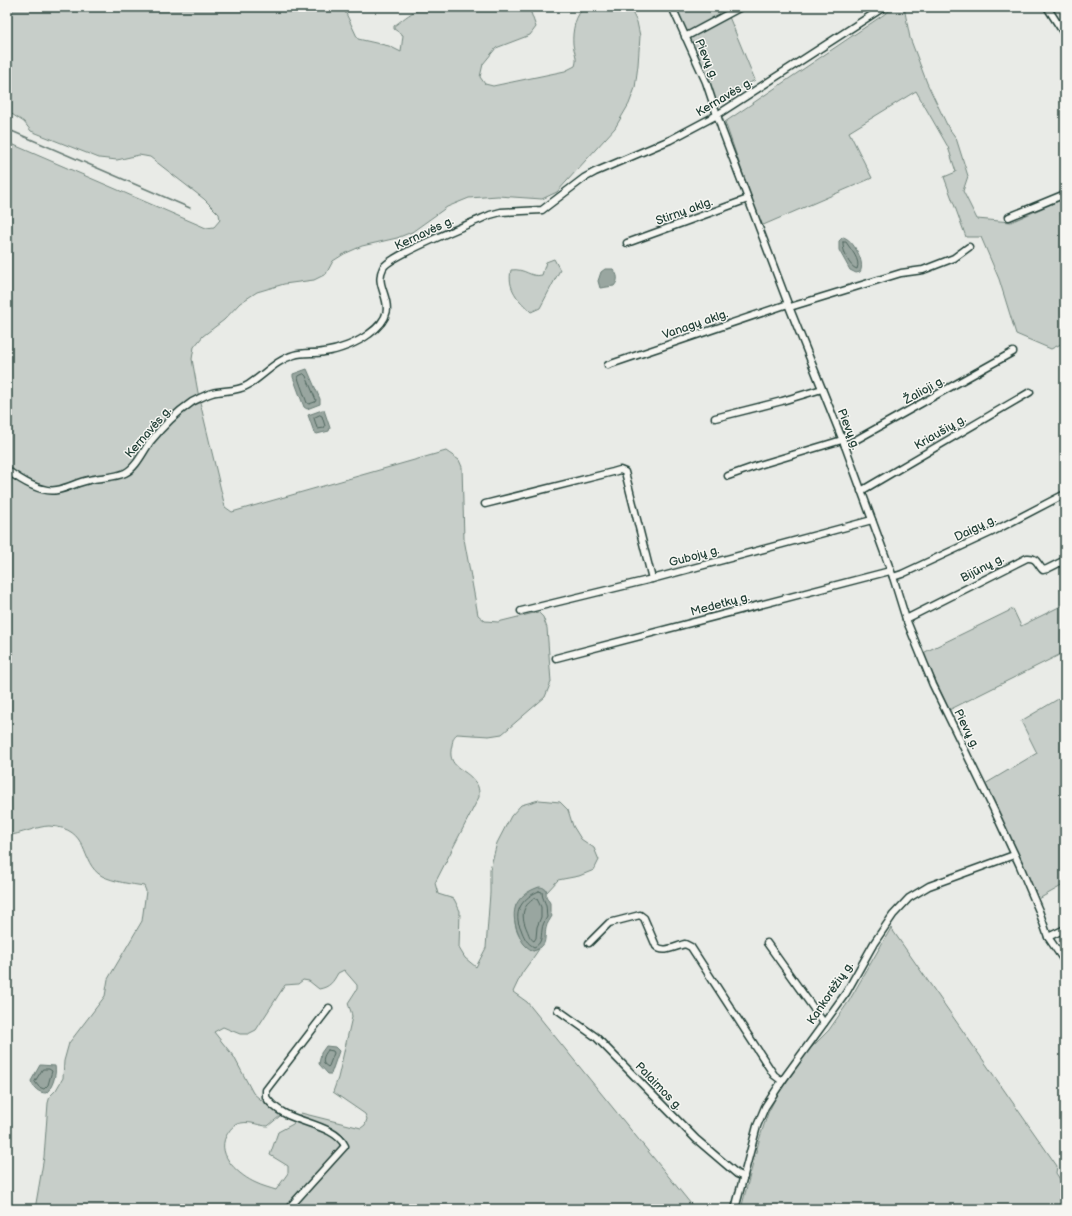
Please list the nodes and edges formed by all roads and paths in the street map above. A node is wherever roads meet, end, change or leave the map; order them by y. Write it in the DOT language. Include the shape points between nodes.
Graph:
graph roads {
  1 [pos="672,7"];
  2 [pos="741,7"];
  3 [pos="884,7"];
  4 [pos="1047,7"];
  5 [pos="1065,35"];
  6 [pos="686,37"];
  7 [pos="717,116"];
  8 [pos="1065,194"];
  9 [pos="748,199"];
  10 [pos="1009,217"];
  11 [pos="627,243"];
  12 [pos="969,247"];
  13 [pos="789,306"];
  14 [pos="1013,352"];
  15 [pos="608,365"];
  16 [pos="822,389"];
  17 [pos="1030,392"];
  18 [pos="715,418"];
  19 [pos="844,443"];
  20 [pos="7,470"];
  21 [pos="728,476"];
  22 [pos="861,491"];
  23 [pos="1065,494"];
  24 [pos="485,504"];
  25 [pos="872,520"];
  26 [pos="1065,560"];
  27 [pos="890,571"];
  28 [pos="893,577"];
  29 [pos="652,579"];
  30 [pos="521,611"];
  31 [pos="906,619"];
  32 [pos="556,658"];
  33 [pos="1014,854"];
  34 [pos="1065,929"];
  35 [pos="1048,937"];
  36 [pos="589,943"];
  37 [pos="767,943"];
  38 [pos="1065,962"];
  39 [pos="330,1008"];
  40 [pos="558,1010"];
  41 [pos="824,1023"];
  42 [pos="782,1081"];
  43 [pos="744,1177"];
  44 [pos="288,1209"];
  45 [pos="735,1209"];
  1 -- 6 [label="street, Pievų g."];
  2 -- 6 [label="street"];
  3 -- 7 [label="street, Kernavės g."];
  4 -- 5 [label="street"];
  6 -- 7 [label="street, Pievų g." via="706,82"];
  7 -- 9 [label="street, Pievų g."];
  7 -- 20 [label="street, Kernavės g." via="670,140 595,172 542,210 490,214 397,256 383,268 381,278 387,311 376,328 353,343 337,349 291,356 247,386 212,393 192,403 168,422 125,473 90,479 56,491 24,482"];
  8 -- 10 [label="street"];
  9 -- 11 [label="street, Stirnų aklg."];
  9 -- 13 [label="street, Pievų g."];
  12 -- 13 [label="street, Vanagų aklg." via="954,258 924,270 901,273"];
  13 -- 15 [label="street, Vanagų aklg."];
  13 -- 16 [label="street, Pievų g."];
  14 -- 19 [label="street, Žalioji g."];
  16 -- 18 [label="street"];
  16 -- 19 [label="street, Pievų g."];
  17 -- 22 [label="street, Kriaušių g."];
  19 -- 21 [label="street, Žalioji g." via="759,465"];
  19 -- 22 [label="street, Pievų g."];
  22 -- 25 [label="street, Pievų g."];
  23 -- 28 [label="street, Daigų g." via="990,533"];
  24 -- 29 [label="street" via="620,470 625,472"];
  25 -- 27 [label="street, Pievų g."];
  25 -- 29 [label="street, Gubojų g."];
  26 -- 31 [label="street, Bijūnų g." via="1044,570 1035,559 1027,558"];
  27 -- 28 [label="street, Pievų g."];
  27 -- 32 [label="street, Medetkų g."];
  28 -- 31 [label="street, Pievų g."];
  29 -- 30 [label="street, Gubojų g."];
  31 -- 33 [label="street, Pievų g." via="933,685"];
  33 -- 35 [label="street, Pievų g."];
  33 -- 41 [label="street, Kankorėžių g." via="929,886 910,898 893,915 846,993"];
  34 -- 35 [label="street"];
  35 -- 38 [label="street, Pievų g."];
  36 -- 42 [label="street" via="609,923 640,915 644,918 658,948 664,950 689,945 774,1075"];
  37 -- 41 [label="street"];
  39 -- 44 [label="street" via="266,1090 266,1097 270,1103 285,1113 334,1134 342,1139 345,1146"];
  40 -- 43 [label="street, Palaimos g." via="596,1037 696,1139"];
  41 -- 42 [label="street, Kankorėžių g."];
  42 -- 43 [label="street, Kankorėžių g." via="761,1116"];
  43 -- 45 [label="street, Kankorėžių g."];
}
